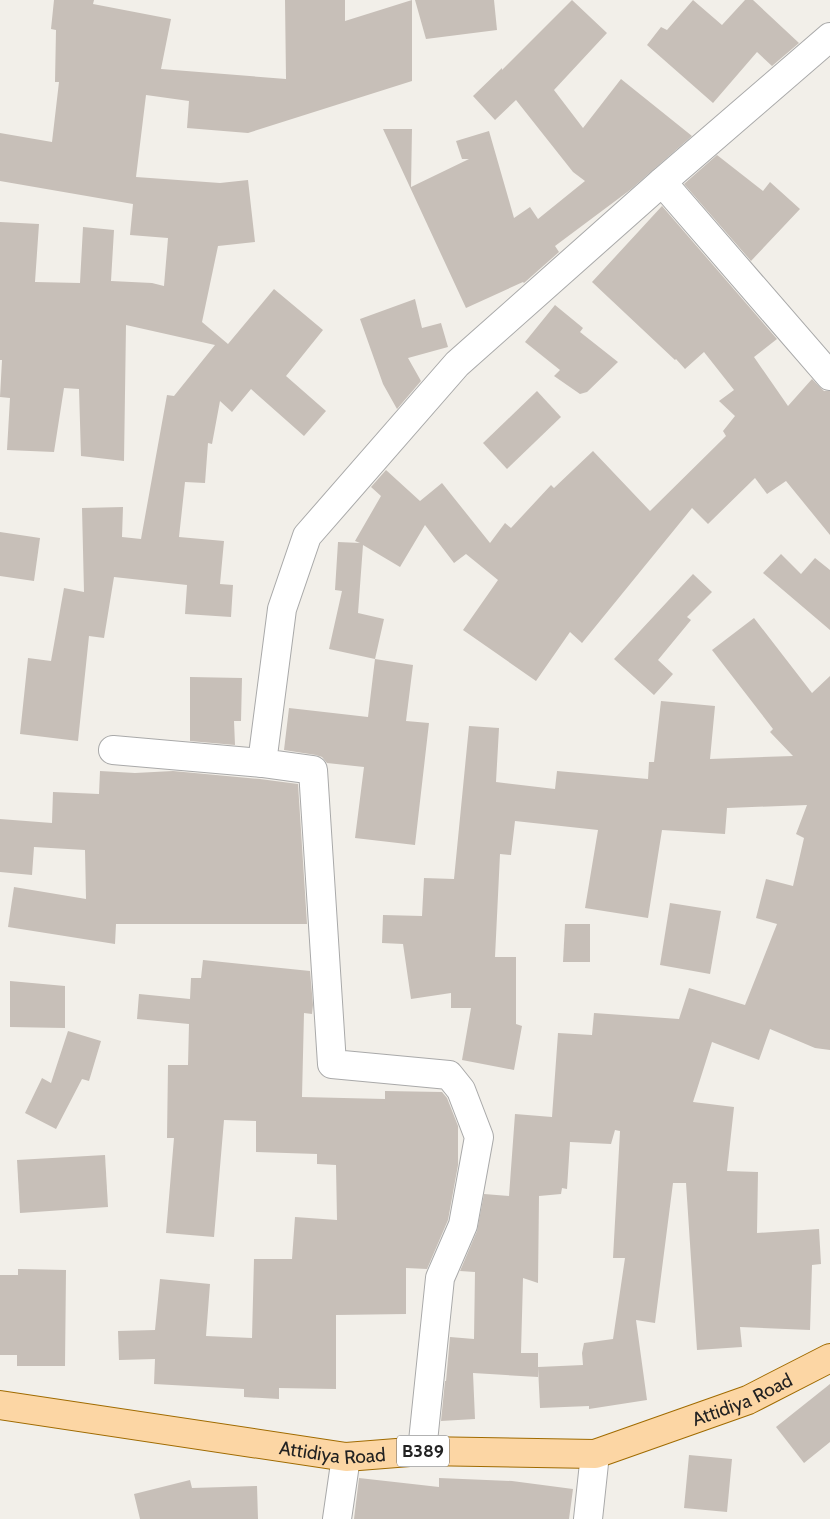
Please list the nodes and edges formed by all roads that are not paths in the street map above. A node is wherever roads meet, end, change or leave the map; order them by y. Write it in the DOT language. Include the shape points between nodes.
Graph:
graph roads {
  1 [pos="830,37"];
  2 [pos="662,182"];
  3 [pos="830,376"];
  4 [pos="113,750"];
  5 [pos="262,763"];
  6 [pos="830,1358"];
  7 [pos="0,1404"];
  8 [pos="422,1451"];
  9 [pos="595,1454"];
  10 [pos="346,1456"];
  11 [pos="337,1519"];
  12 [pos="588,1519"];
  1 -- 2 [label="street"];
  2 -- 3 [label="street"];
  2 -- 5 [label="street" via="457,364 307,536 282,609"];
  4 -- 5 [label="street"];
  5 -- 8 [label="street" via="313,770 332,1064 449,1076 461,1090 479,1137 463,1226 440,1278"];
  6 -- 9 [label="main road, Attidiya Road / B389" via="748,1400"];
  7 -- 10 [label="main road, Attidiya Road / B389"];
  8 -- 9 [label="main road, Attidiya Road / B389"];
  8 -- 10 [label="main road, Attidiya Road / B389"];
  9 -- 12 [label="street"];
  10 -- 11 [label="street"];
}
